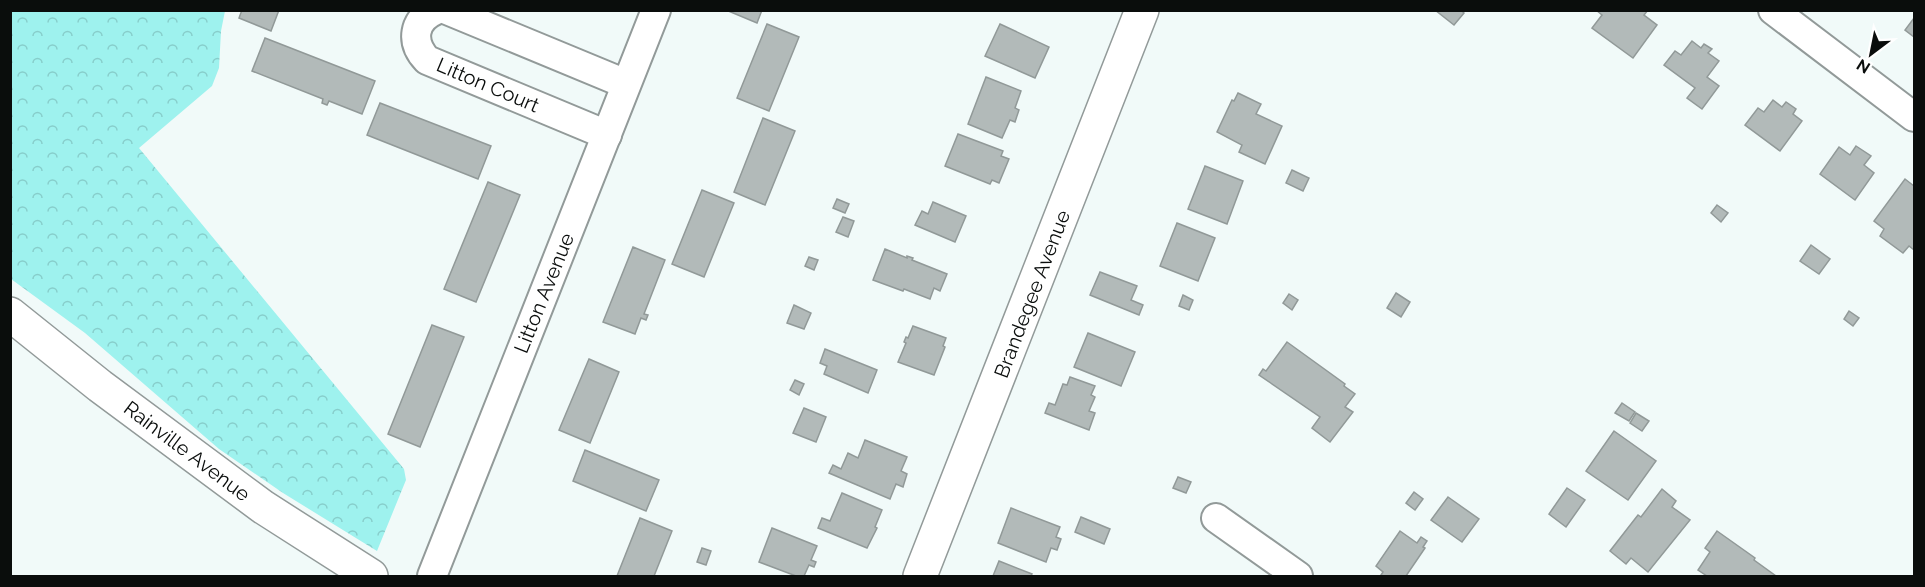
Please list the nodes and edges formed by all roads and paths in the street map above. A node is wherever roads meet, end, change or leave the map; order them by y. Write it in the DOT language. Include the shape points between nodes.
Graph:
graph roads {
  1 [pos="436,10"];
  2 [pos="447,10"];
  3 [pos="656,10"];
  4 [pos="1142,10"];
  5 [pos="1773,10"];
  6 [pos="626,84"];
  7 [pos="1914,117"];
  8 [pos="607,135"];
  9 [pos="10,314"];
  10 [pos="1216,518"];
  11 [pos="371,576"];
  12 [pos="432,576"];
  13 [pos="920,576"];
  14 [pos="1298,576"];
  1 -- 8 [label="street, Litton Court" via="421,20 415,36 416,45 427,60"];
  2 -- 6 [label="street"];
  3 -- 6 [label="street, Litton Avenue"];
  4 -- 13 [label="street, Brandegee Avenue"];
  5 -- 7 [label="street"];
  6 -- 8 [label="street, Litton Avenue"];
  8 -- 12 [label="street, Litton Avenue"];
  9 -- 11 [label="street, Rainville Avenue" via="262,507"];
  10 -- 14 [label="street"];
}
